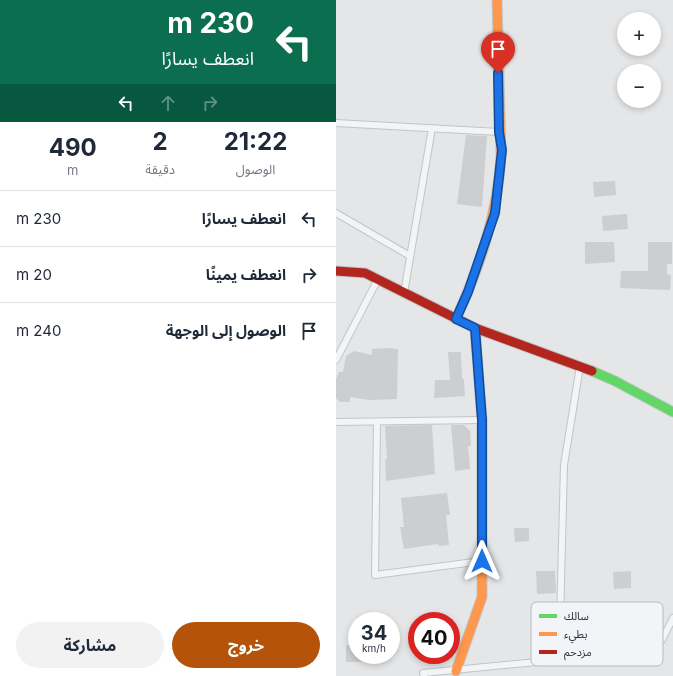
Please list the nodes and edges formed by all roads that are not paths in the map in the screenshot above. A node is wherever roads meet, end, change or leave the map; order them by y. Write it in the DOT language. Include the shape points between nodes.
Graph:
graph roads {
  1 [pos="497,0"];
  2 [pos="336,123"];
  3 [pos="432,128"];
  4 [pos="499,132"];
  5 [pos="336,213"];
  6 [pos="410,256"];
  7 [pos="336,271"];
  8 [pos="378,280"];
  9 [pos="404,293"];
  10 [pos="456,319"];
  11 [pos="475,328"];
  12 [pos="336,360"];
  13 [pos="580,366"];
  14 [pos="673,412"];
  15 [pos="482,420"];
  16 [pos="336,422"];
  17 [pos="377,422"];
  18 [pos="482,561"];
  19 [pos="560,602"];
  20 [pos="673,618"];
  21 [pos="663,638"];
  22 [pos="531,663"];
  23 [pos="456,670"];
  24 [pos="424,676"];
  1 -- 4 [label="street"];
  2 -- 3 [label="street"];
  3 -- 4 [label="street"];
  3 -- 6 [label="street"];
  4 -- 10 [label="street" via="502,150 495,213"];
  5 -- 6 [label="street"];
  6 -- 9 [label="street"];
  7 -- 8 [label="street" via="365,273"];
  8 -- 9 [label="street"];
  8 -- 12 [label="street"];
  9 -- 10 [label="street"];
  10 -- 11 [label="street"];
  11 -- 13 [label="street"];
  11 -- 15 [label="street"];
  13 -- 14 [label="street" via="615,381"];
  13 -- 19 [label="street" via="564,465"];
  15 -- 17 [label="street"];
  15 -- 18 [label="street"];
  16 -- 17 [label="street"];
  17 -- 18 [label="street" via="376,575"];
  18 -- 23 [label="street" via="482,597"];
  20 -- 21 [label="street"];
  22 -- 23 [label="street"];
  23 -- 24 [label="street" via="423,673"];
}
